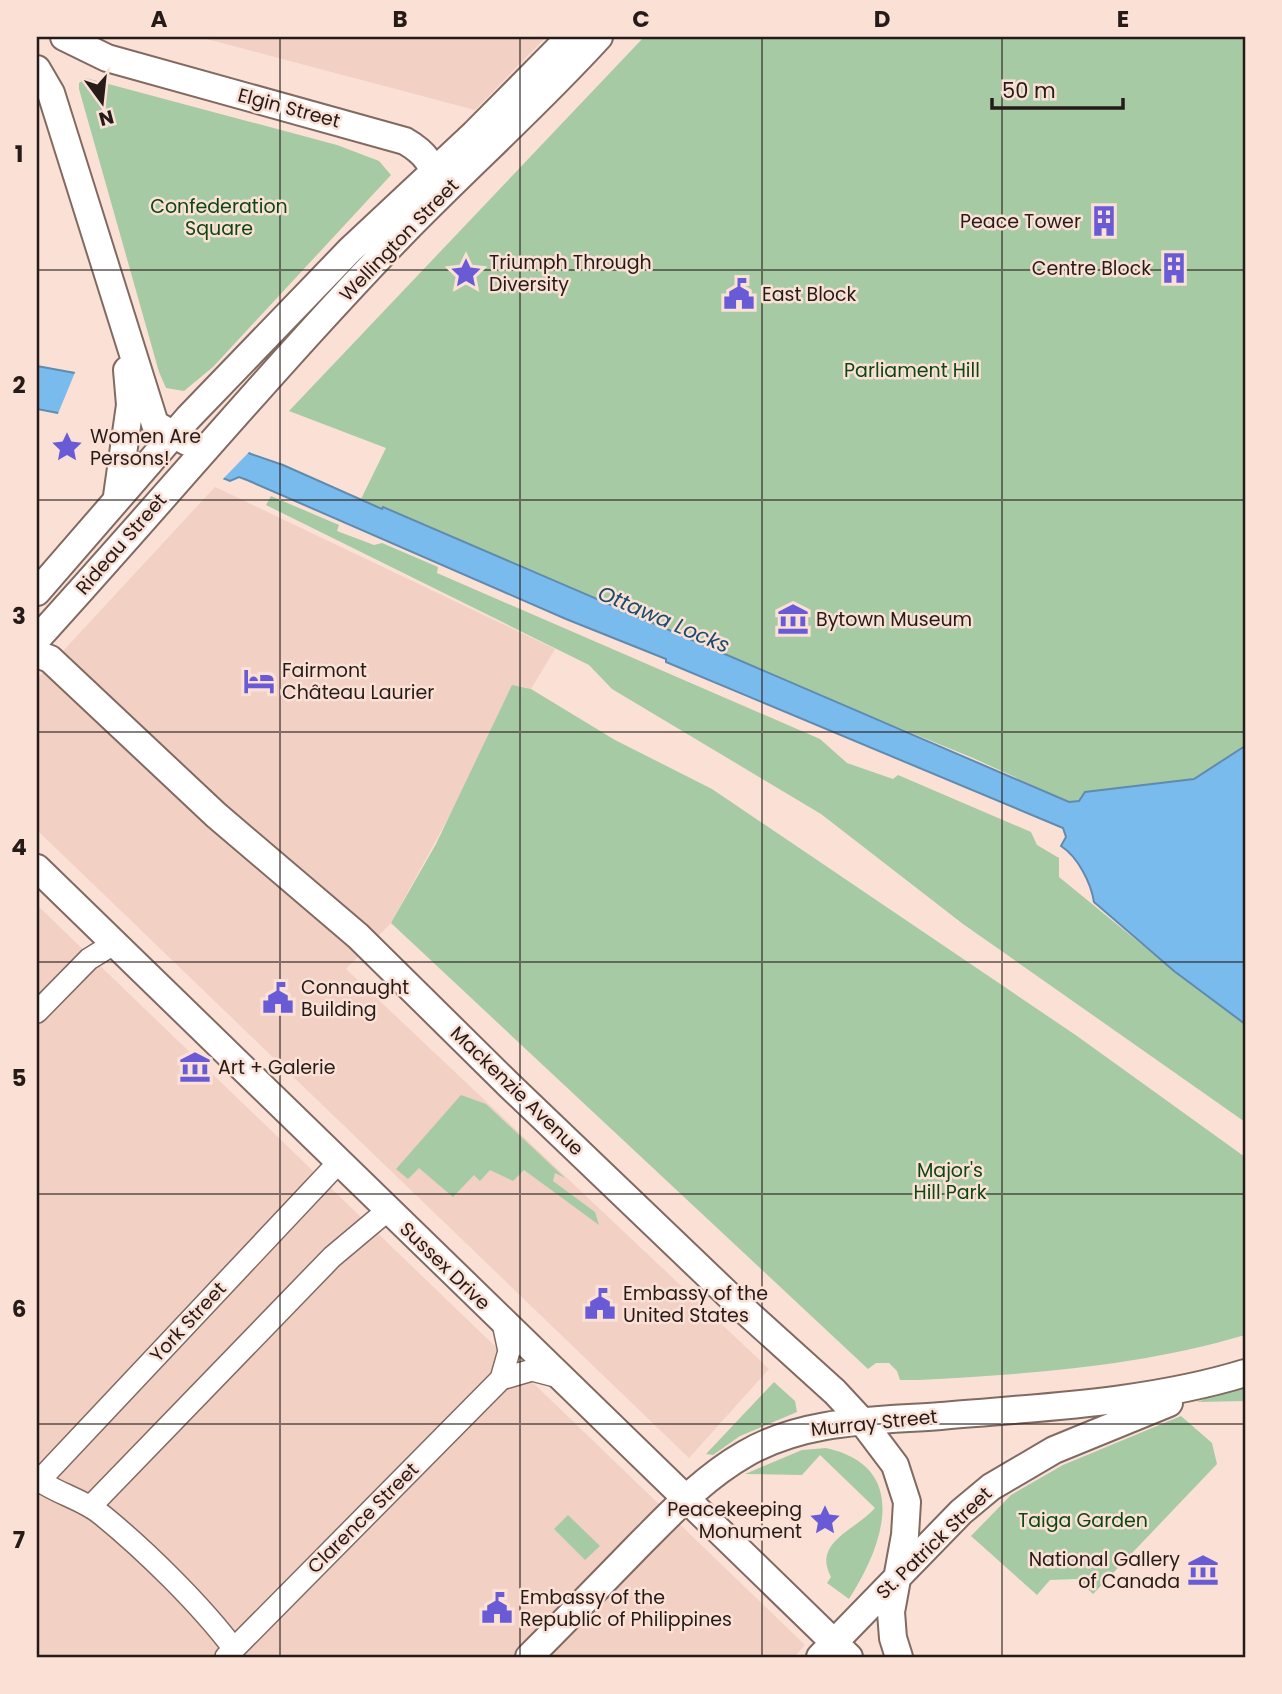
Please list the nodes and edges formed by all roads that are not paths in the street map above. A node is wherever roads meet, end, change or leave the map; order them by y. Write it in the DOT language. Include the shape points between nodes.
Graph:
graph roads {
  1 [pos="64,37"];
  2 [pos="570,37"];
  3 [pos="599,37"];
  4 [pos="37,69"];
  5 [pos="434,171"];
  6 [pos="402,235"];
  7 [pos="122,326"];
  8 [pos="172,435"];
  9 [pos="204,449"];
  10 [pos="117,496"];
  11 [pos="37,592"];
  12 [pos="37,639"];
  13 [pos="37,653"];
  14 [pos="39,868"];
  15 [pos="115,943"];
  16 [pos="37,1012"];
  17 [pos="339,1162"];
  18 [pos="388,1210"];
  19 [pos="503,1322"];
  20 [pos="1245,1373"];
  21 [pos="559,1377"];
  22 [pos="500,1379"];
  23 [pos="1218,1381"];
  24 [pos="861,1420"];
  25 [pos="37,1481"];
  26 [pos="684,1500"];
  27 [pos="90,1507"];
  28 [pos="895,1580"];
  29 [pos="834,1652"];
  30 [pos="230,1653"];
  31 [pos="529,1657"];
  32 [pos="899,1657"];
  1 -- 5 [label="main road, Elgin Street" via="107,58 405,141 422,153"];
  2 -- 5 [label="main road, Wellington Street"];
  3 -- 6 [label="main road, Wellington Street"];
  4 -- 7 [label="main road" via="51,93"];
  5 -- 6 [label="main road" via="428,199"];
  5 -- 8 [label="main road, Wellington Street" via="350,250"];
  6 -- 9 [label="main road, Wellington Street"];
  7 -- 8 [label="main road" via="155,424"];
  7 -- 10 [label="main road" via="130,405"];
  8 -- 9 [label="main road"];
  8 -- 10 [label="main road, Rideau Street"];
  9 -- 12 [label="main road, Rideau Street"];
  10 -- 11 [label="main road, Rideau Street"];
  13 -- 24 [label="main road, Mackenzie Avenue" via="50,659 216,815 358,936"];
  14 -- 15 [label="main road, Sussex Drive"];
  15 -- 16 [label="street" via="89,959"];
  15 -- 17 [label="main road, Sussex Drive"];
  17 -- 18 [label="main road, Sussex Drive"];
  17 -- 25 [label="street, York Street"];
  18 -- 19 [label="main road, Sussex Drive"];
  18 -- 27 [label="street" via="332,1257"];
  19 -- 21 [label="main road, Sussex Drive"];
  19 -- 22 [label="street" via="509,1351"];
  20 -- 23 [label="main road"];
  21 -- 22 [label="street" via="532,1370"];
  21 -- 26 [label="main road, Sussex Drive"];
  22 -- 30 [label="street, Clarence Street"];
  23 -- 24 [label="main road, Murray Street" via="1098,1403"];
  23 -- 28 [label="main road, St. Patrick Street" via="1031,1461 975,1499"];
  24 -- 26 [label="main road, Murray Street" via="814,1427 765,1444 727,1465"];
  24 -- 28 [label="main road, Mackenzie Avenue" via="888,1452 903,1484 906,1521"];
  25 -- 27 [label="street"];
  26 -- 29 [label="main road, Sussex Drive"];
  26 -- 31 [label="main road, Murray Street"];
  27 -- 30 [label="street" via="217,1625"];
  28 -- 29 [label="main road, St. Patrick Street"];
  28 -- 32 [label="main road" via="891,1623"];
}
